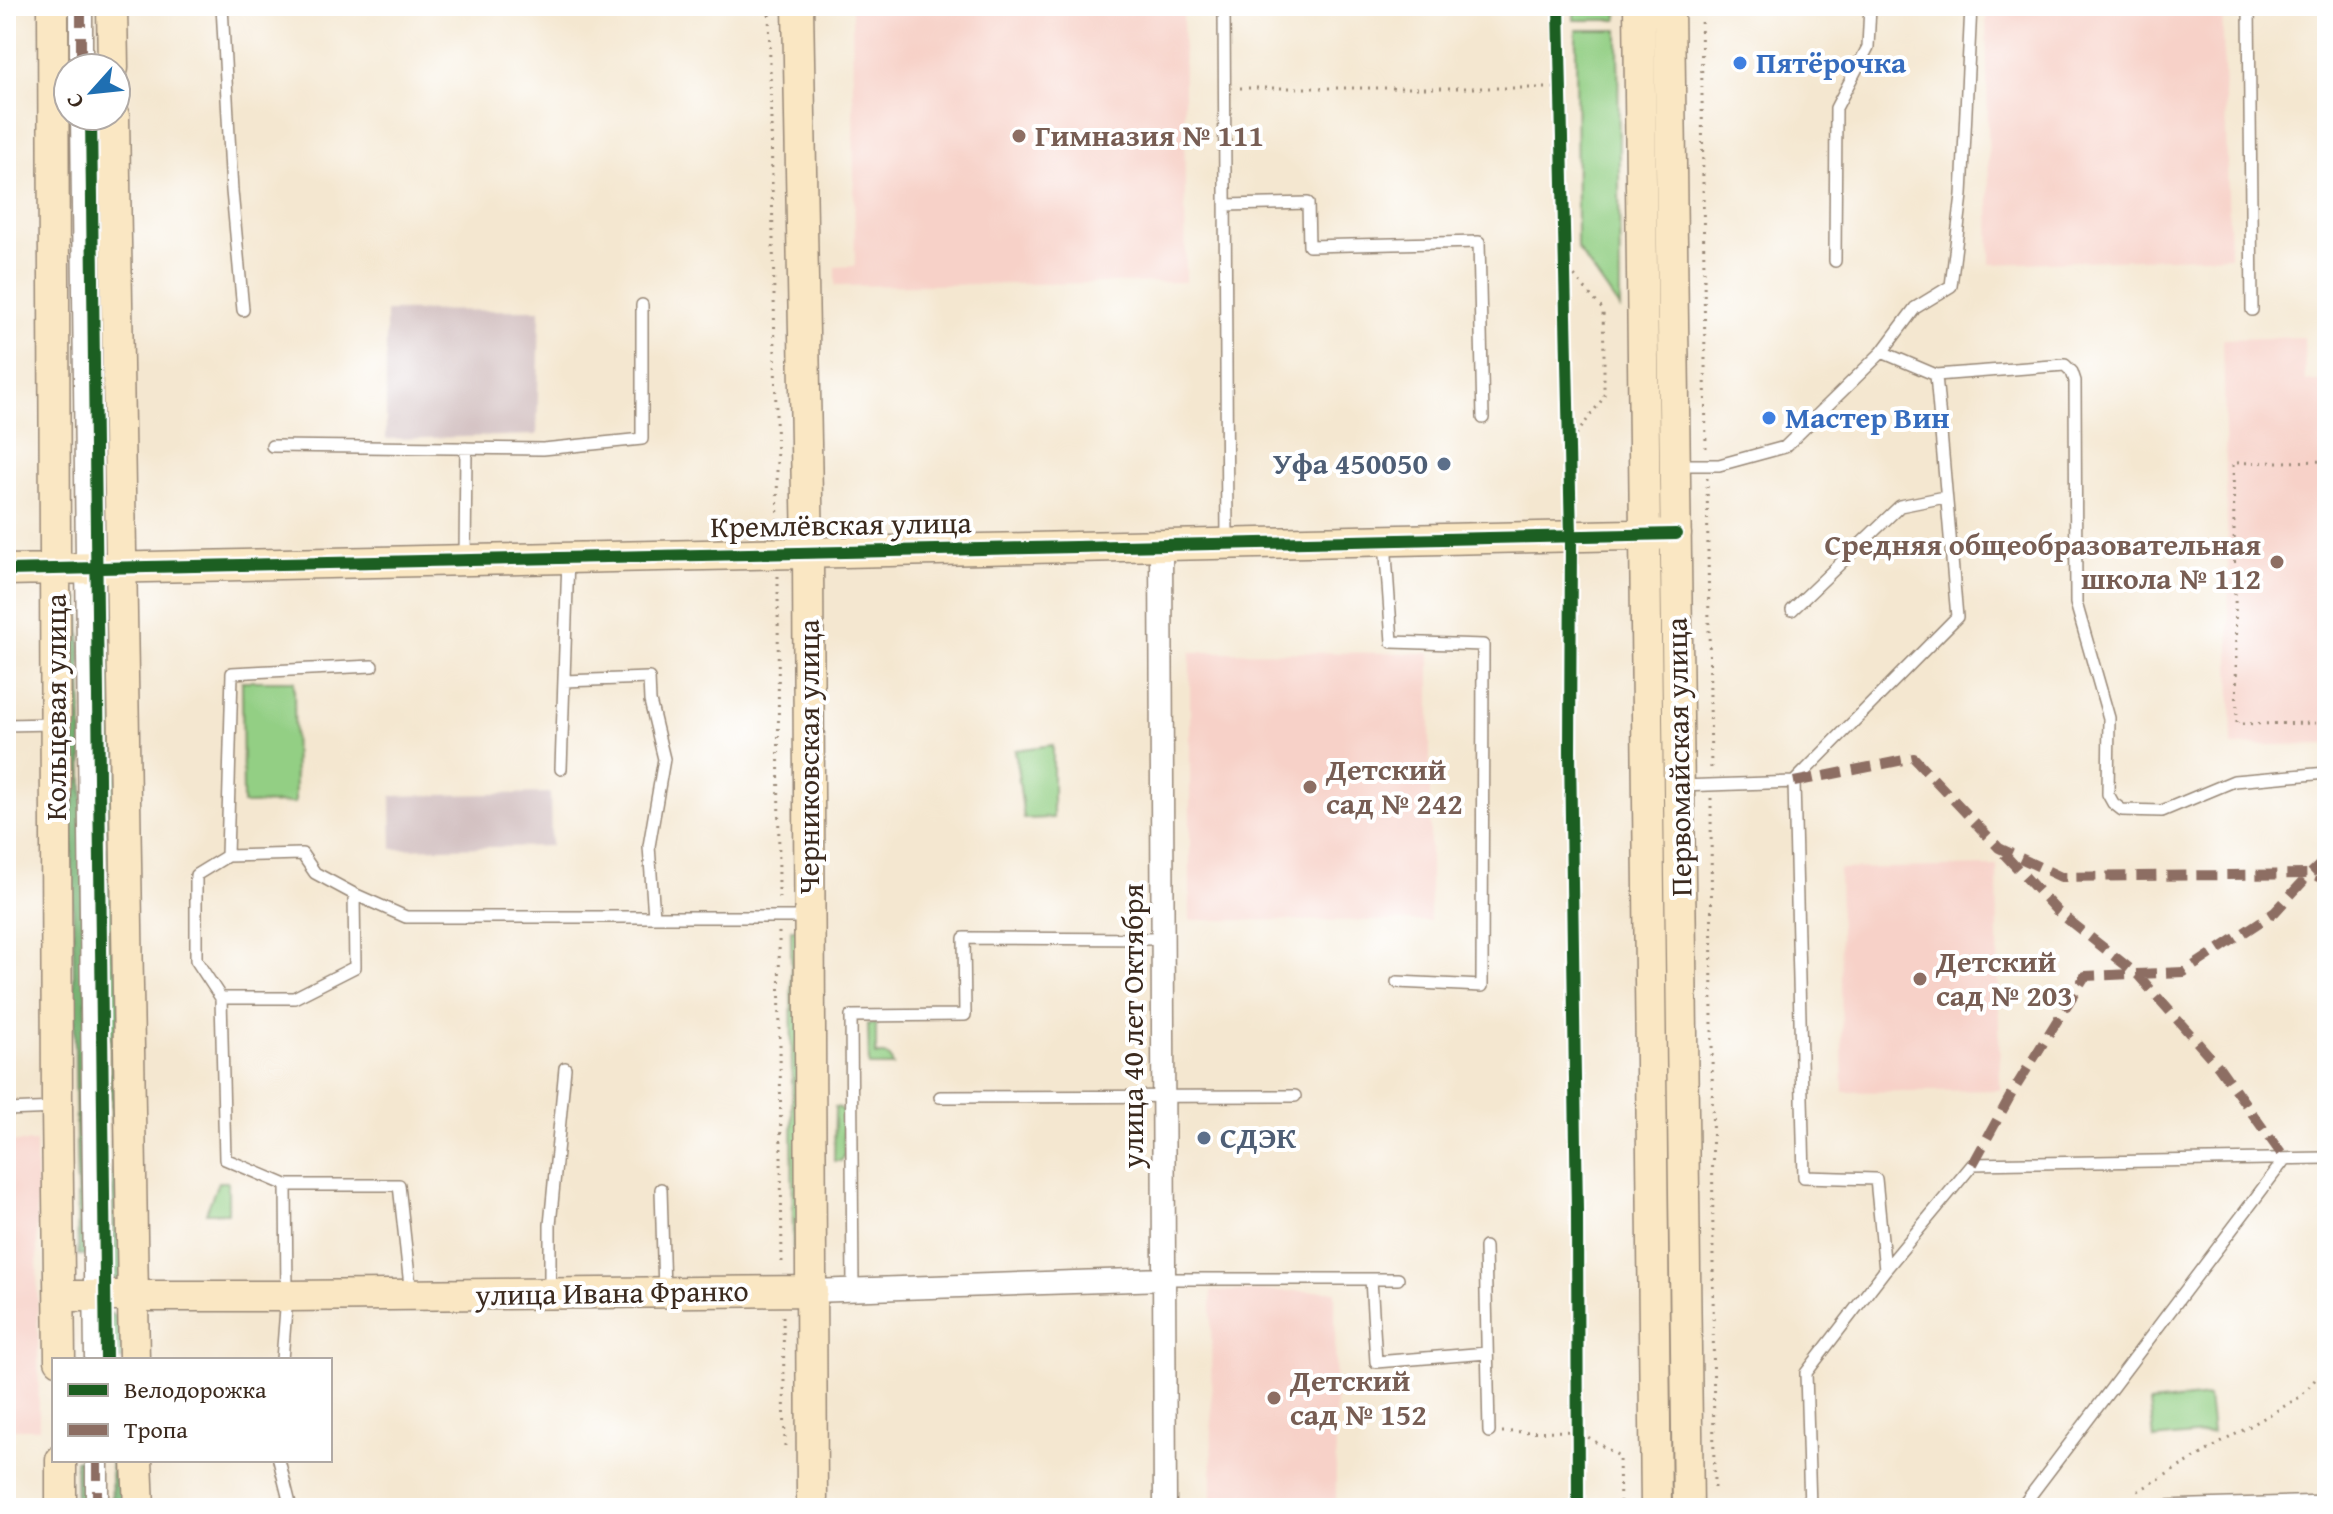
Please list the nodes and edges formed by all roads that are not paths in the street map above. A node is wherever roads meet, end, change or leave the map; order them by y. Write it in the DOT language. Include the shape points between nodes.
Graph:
graph roads {
  1 [pos="53,6"];
  2 [pos="81,6"];
  3 [pos="112,6"];
  4 [pos="222,6"];
  5 [pos="798,6"];
  6 [pos="1224,6"];
  7 [pos="1639,6"];
  8 [pos="1669,6"];
  9 [pos="1870,6"];
  10 [pos="1971,6"];
  11 [pos="2249,6"];
  12 [pos="81,52"];
  13 [pos="113,52"];
  14 [pos="82,132"];
  15 [pos="114,132"];
  16 [pos="1225,205"];
  17 [pos="1835,261"];
  18 [pos="642,305"];
  19 [pos="243,310"];
  20 [pos="2252,310"];
  21 [pos="1882,352"];
  22 [pos="1936,375"];
  23 [pos="1483,418"];
  24 [pos="272,446"];
  25 [pos="466,448"];
  26 [pos="1676,465"];
  27 [pos="1945,497"];
  28 [pos="1645,534"];
  29 [pos="1676,534"];
  30 [pos="1385,540"];
  31 [pos="1227,542"];
  32 [pos="1161,544"];
  33 [pos="794,552"];
  34 [pos="568,558"];
  35 [pos="465,560"];
  36 [pos="121,569"];
  37 [pos="6,570"];
  38 [pos="86,570"];
  39 [pos="56,571"];
  40 [pos="1792,610"];
  41 [pos="372,666"];
  42 [pos="564,681"];
  43 [pos="57,724"];
  44 [pos="6,725"];
  45 [pos="561,769"];
  46 [pos="2327,773"];
  47 [pos="1794,782"];
  48 [pos="1679,786"];
  49 [pos="227,856"];
  50 [pos="354,894"];
  51 [pos="654,917"];
  52 [pos="810,917"];
  53 [pos="1163,939"];
  54 [pos="1397,982"];
  55 [pos="221,998"];
  56 [pos="565,1068"];
  57 [pos="1163,1096"];
  58 [pos="1295,1096"];
  59 [pos="940,1097"];
  60 [pos="57,1108"];
  61 [pos="6,1110"];
  62 [pos="2327,1158"];
  63 [pos="2285,1159"];
  64 [pos="286,1185"];
  65 [pos="661,1189"];
  66 [pos="1485,1247"];
  67 [pos="1885,1270"];
  68 [pos="1164,1279"];
  69 [pos="1371,1279"];
  70 [pos="1398,1279"];
  71 [pos="853,1289"];
  72 [pos="812,1291"];
  73 [pos="664,1292"];
  74 [pos="550,1294"];
  75 [pos="411,1295"];
  76 [pos="60,1296"];
  77 [pos="95,1296"];
  78 [pos="132,1296"];
  79 [pos="287,1296"];
  80 [pos="1487,1353"];
  81 [pos="60,1358"];
  82 [pos="96,1358"];
  83 [pos="134,1358"];
  84 [pos="282,1358"];
  85 [pos="1489,1432"];
  86 [pos="61,1462"];
  87 [pos="97,1462"];
  88 [pos="137,1462"];
  89 [pos="280,1462"];
  90 [pos="2327,1501"];
  91 [pos="2250,1506"];
  92 [pos="2111,1507"];
  93 [pos="61,1508"];
  94 [pos="97,1508"];
  95 [pos="139,1508"];
  96 [pos="291,1508"];
  97 [pos="812,1508"];
  98 [pos="1165,1508"];
  99 [pos="1656,1508"];
  100 [pos="1688,1508"];
  101 [pos="1810,1508"];
  102 [pos="2021,1508"];
  103 [pos="2096,1508"];
  1 -- 39 [label="main road, Кольцевая улица"];
  2 -- 12 [label="street"];
  3 -- 13 [label="main road"];
  4 -- 19 [label="lane"];
  5 -- 33 [label="main road, Черниковская улица"];
  6 -- 16 [label="lane"];
  7 -- 28 [label="main road, Первомайская улица"];
  8 -- 26 [label="main road, Первомайская улица"];
  9 -- 17 [label="lane" via="1868,47 1836,108"];
  10 -- 21 [label="lane" via="1962,195 1951,286 1915,308"];
  11 -- 20 [label="lane"];
  14 -- 38 [label="street"];
  15 -- 36 [label="main road"];
  16 -- 23 [label="lane" via="1308,203 1309,246 1479,242"];
  16 -- 31 [label="lane"];
  18 -- 25 [label="lane" via="642,439 543,449"];
  21 -- 22 [label="lane"];
  21 -- 26 [label="lane" via="1785,447 1719,465"];
  22 -- 27 [label="lane"];
  22 -- 46 [label="lane" via="2065,365 2072,372 2076,603 2109,718 2108,794 2113,803 2122,810 2162,811 2234,781"];
  24 -- 25 [label="lane"];
  25 -- 35 [label="lane"];
  26 -- 29 [label="main road, Первомайская улица"];
  27 -- 40 [label="lane" via="1900,506"];
  27 -- 47 [label="lane" via="1957,617"];
  28 -- 29 [label="main road, Кремлёвская улица"];
  28 -- 30 [label="main road, Кремлёвская улица"];
  28 -- 99 [label="main road, Первомайская улица"];
  29 -- 48 [label="main road, Первомайская улица"];
  30 -- 31 [label="main road, Кремлёвская улица"];
  30 -- 54 [label="lane" via="1392,642 1483,645 1482,986"];
  31 -- 32 [label="main road, Кремлёвская улица"];
  32 -- 33 [label="main road, Кремлёвская улица"];
  32 -- 53 [label="street, улица 40 лет Октября"];
  33 -- 34 [label="main road, Кремлёвская улица"];
  33 -- 52 [label="main road, Черниковская улица"];
  34 -- 35 [label="main road, Кремлёвская улица"];
  34 -- 42 [label="lane"];
  35 -- 36 [label="main road, Кремлёвская улица"];
  36 -- 38 [label="main road, Кремлёвская улица"];
  36 -- 78 [label="main road"];
  37 -- 39 [label="main road, Кремлёвская улица"];
  38 -- 39 [label="main road, Кремлёвская улица"];
  38 -- 77 [label="street"];
  39 -- 43 [label="main road, Кольцевая улица"];
  41 -- 49 [label="lane" via="232,673"];
  42 -- 45 [label="lane"];
  42 -- 51 [label="lane" via="649,678 664,759 649,846"];
  43 -- 44 [label="lane"];
  43 -- 60 [label="main road, Кольцевая улица"];
  47 -- 48 [label="lane"];
  47 -- 67 [label="lane" via="1804,1177 1876,1179"];
  48 -- 100 [label="main road, Первомайская улица"];
  49 -- 50 [label="lane" via="302,854 315,873"];
  49 -- 55 [label="lane" via="196,875 196,960"];
  50 -- 51 [label="lane" via="406,917"];
  50 -- 55 [label="lane" via="355,967 294,998"];
  51 -- 52 [label="lane"];
  52 -- 72 [label="main road, Черниковская улица"];
  53 -- 57 [label="street, улица 40 лет Октября"];
  53 -- 71 [label="lane" via="964,938 965,1015 851,1016"];
  55 -- 64 [label="lane" via="225,1159"];
  56 -- 74 [label="lane" via="550,1225"];
  57 -- 58 [label="lane"];
  57 -- 59 [label="lane"];
  57 -- 68 [label="street, улица 40 лет Октября"];
  60 -- 61 [label="lane"];
  60 -- 76 [label="main road, Кольцевая улица"];
  62 -- 63 [label="lane"];
  63 -- 67 [label="lane" via="1973,1164"];
  63 -- 102 [label="lane"];
  64 -- 75 [label="lane" via="399,1185"];
  64 -- 79 [label="lane"];
  65 -- 73 [label="lane"];
  66 -- 80 [label="lane"];
  67 -- 101 [label="lane" via="1806,1373"];
  68 -- 69 [label="lane"];
  68 -- 71 [label="street, улица Ивана Франко"];
  68 -- 98 [label="street, улица 40 лет Октября"];
  69 -- 70 [label="lane"];
  69 -- 80 [label="lane" via="1376,1362"];
  71 -- 72 [label="street, улица Ивана Франко"];
  72 -- 73 [label="main road, улица Ивана Франко"];
  72 -- 97 [label="main road, Черниковская улица"];
  73 -- 74 [label="main road, улица Ивана Франко"];
  74 -- 75 [label="main road, улица Ивана Франко"];
  75 -- 79 [label="main road, улица Ивана Франко"];
  76 -- 77 [label="main road, улица Ивана Франко"];
  76 -- 81 [label="main road, Кольцевая улица"];
  77 -- 78 [label="main road, улица Ивана Франко"];
  77 -- 82 [label="street"];
  78 -- 79 [label="main road, улица Ивана Франко"];
  78 -- 83 [label="main road"];
  79 -- 84 [label="lane"];
  80 -- 85 [label="lane"];
  86 -- 93 [label="main road"];
  87 -- 94 [label="street"];
  88 -- 95 [label="main road"];
  89 -- 96 [label="lane"];
  90 -- 91 [label="lane"];
  91 -- 92 [label="lane"];
  92 -- 103 [label="lane"];
}
